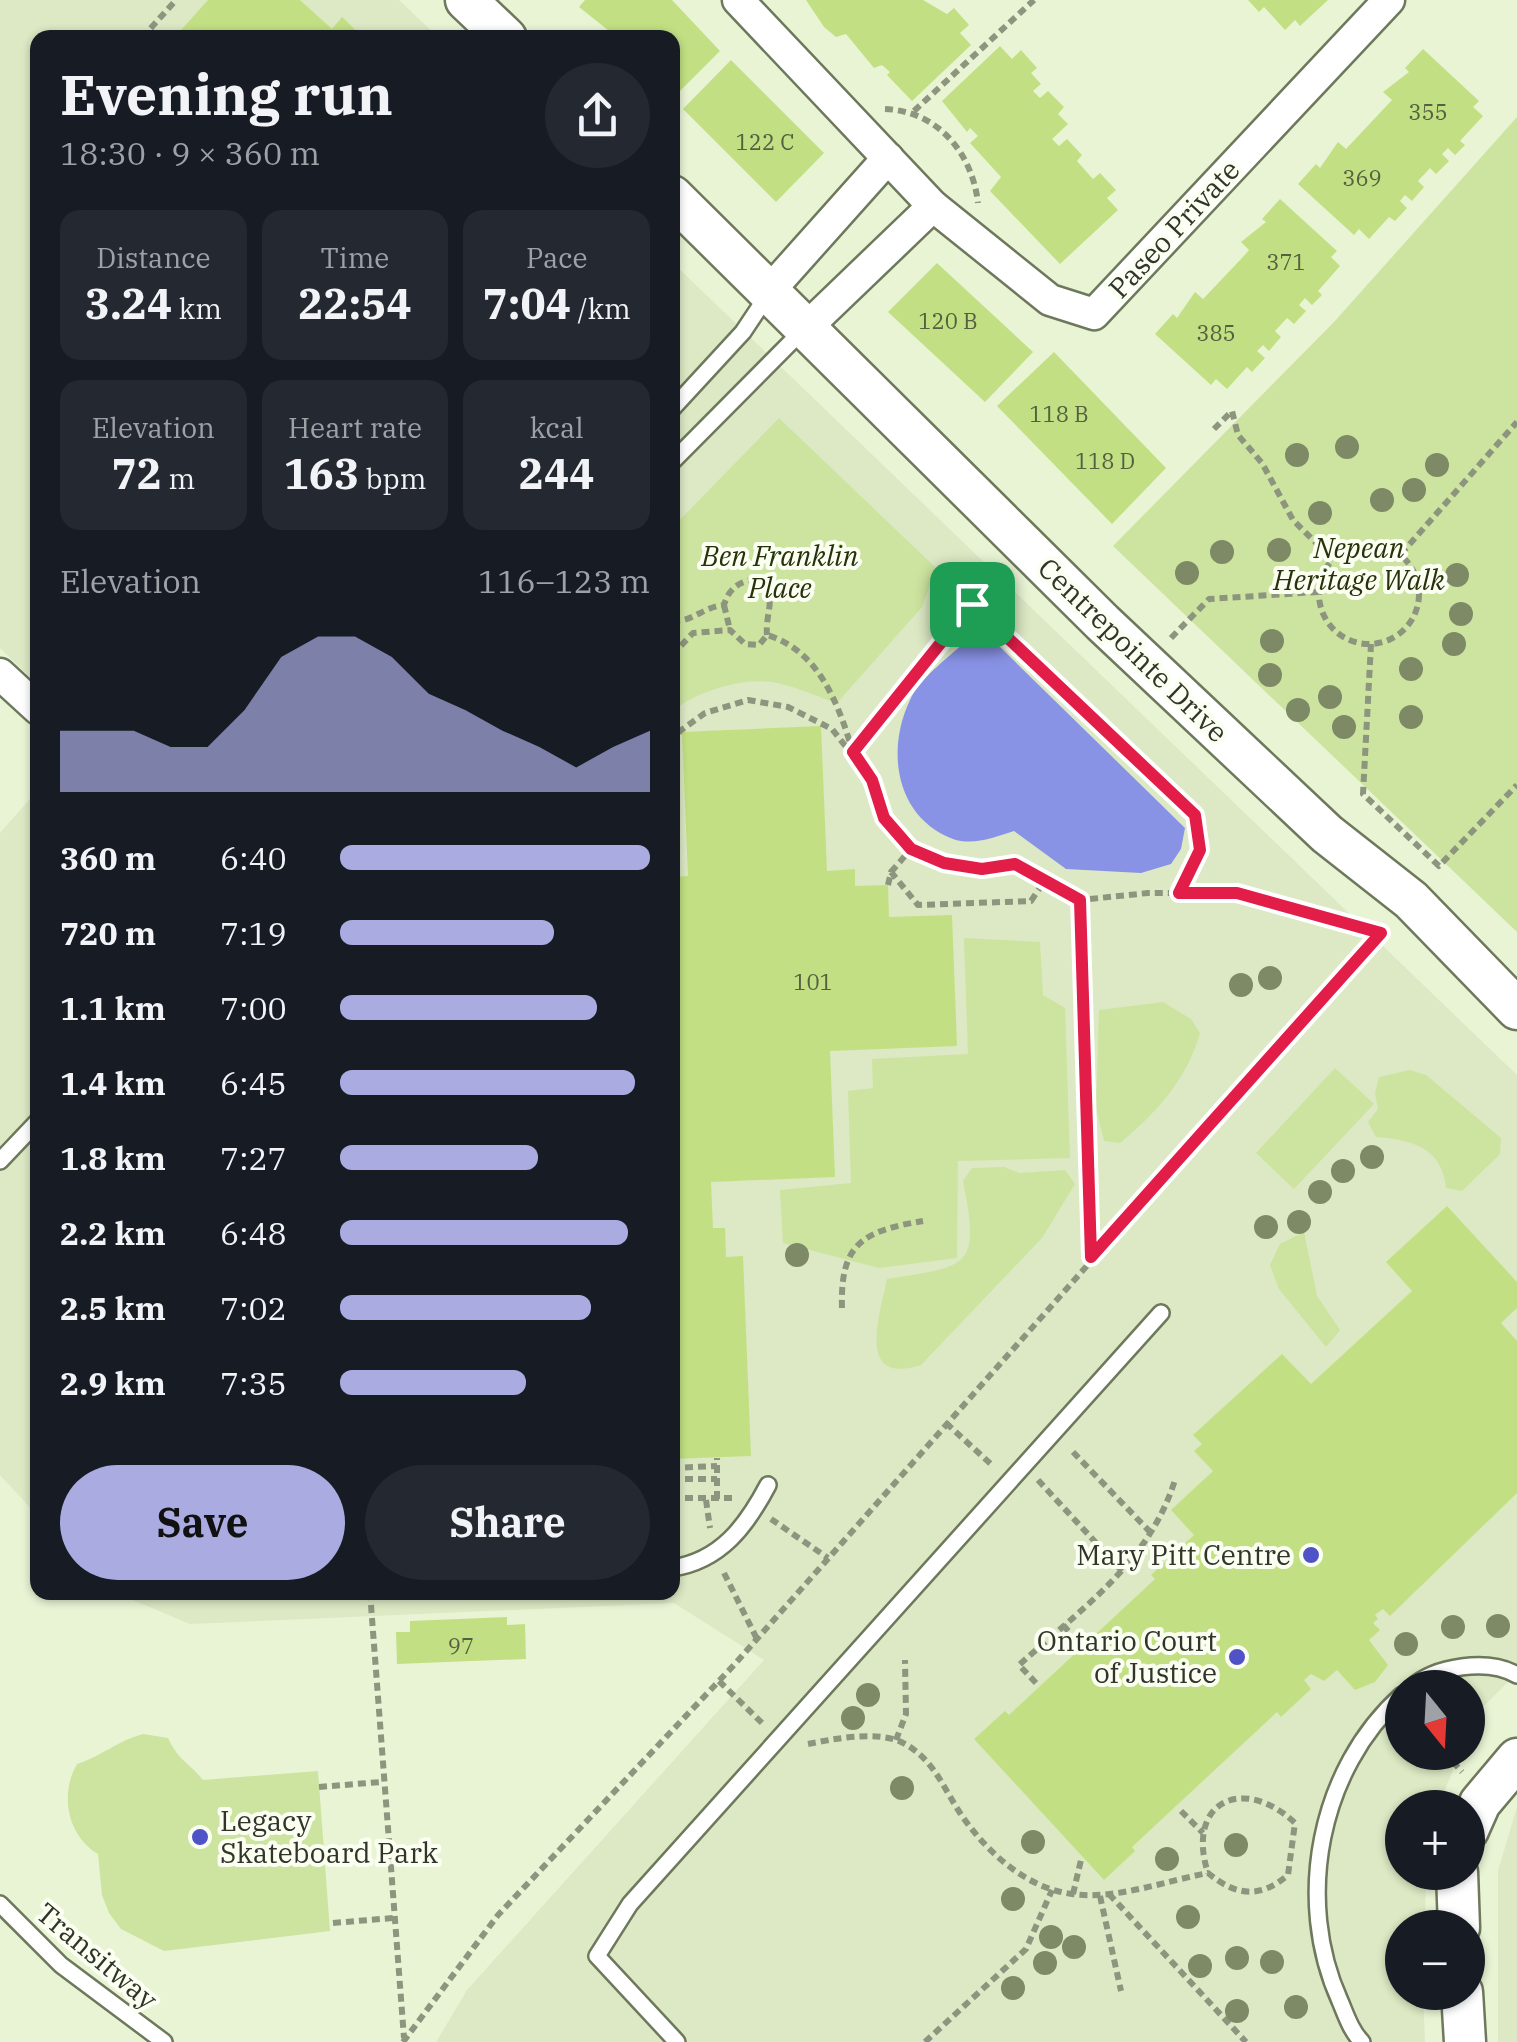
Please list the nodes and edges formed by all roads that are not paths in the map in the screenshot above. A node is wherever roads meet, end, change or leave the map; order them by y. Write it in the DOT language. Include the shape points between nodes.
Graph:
graph roads {
  1 [pos="466,0"];
  2 [pos="738,0"];
  3 [pos="1389,0"];
  4 [pos="498,30"];
  5 [pos="888,158"];
  6 [pos="680,204"];
  7 [pos="933,206"];
  8 [pos="771,290"];
  9 [pos="806,328"];
  10 [pos="680,400"];
  11 [pos="680,454"];
  12 [pos="0,674"];
  13 [pos="30,702"];
  14 [pos="1517,1009"];
  15 [pos="30,1130"];
  16 [pos="0,1162"];
  17 [pos="1161,1313"];
  18 [pos="768,1486"];
  19 [pos="680,1567"];
  20 [pos="1451,1670"];
  21 [pos="1517,1675"];
  22 [pos="1385,1714"];
  23 [pos="1517,1759"];
  24 [pos="1485,1797"];
  25 [pos="0,1904"];
  26 [pos="1463,2010"];
  27 [pos="164,2042"];
  28 [pos="677,2042"];
  29 [pos="1362,2042"];
  30 [pos="1465,2042"];
  1 -- 4 [label="street"];
  2 -- 5 [label="street, Paseo Private"];
  3 -- 7 [label="street, Paseo Private" via="1094,314 1050,300"];
  5 -- 7 [label="street, Paseo Private"];
  5 -- 8 [label="street"];
  6 -- 8 [label="street, Centrepointe Drive"];
  7 -- 9 [label="street"];
  8 -- 9 [label="street, Centrepointe Drive"];
  8 -- 10 [label="lane" via="743,332"];
  9 -- 11 [label="lane"];
  9 -- 14 [label="street, Centrepointe Drive" via="1146,664 1327,834 1411,900"];
  12 -- 13 [label="street"];
  15 -- 16 [label="lane"];
  17 -- 28 [label="lane" via="630,1904 596,1956"];
  18 -- 19 [label="lane" via="741,1534"];
  20 -- 21 [label="lane" via="1489,1666"];
  22 -- 29 [label="lane" via="1349,1765 1315,1870 1318,1930 1331,1982"];
  23 -- 24 [label="street"];
  25 -- 27 [label="lane, Transitway" via="61,1965"];
  26 -- 30 [label="street"];
}
